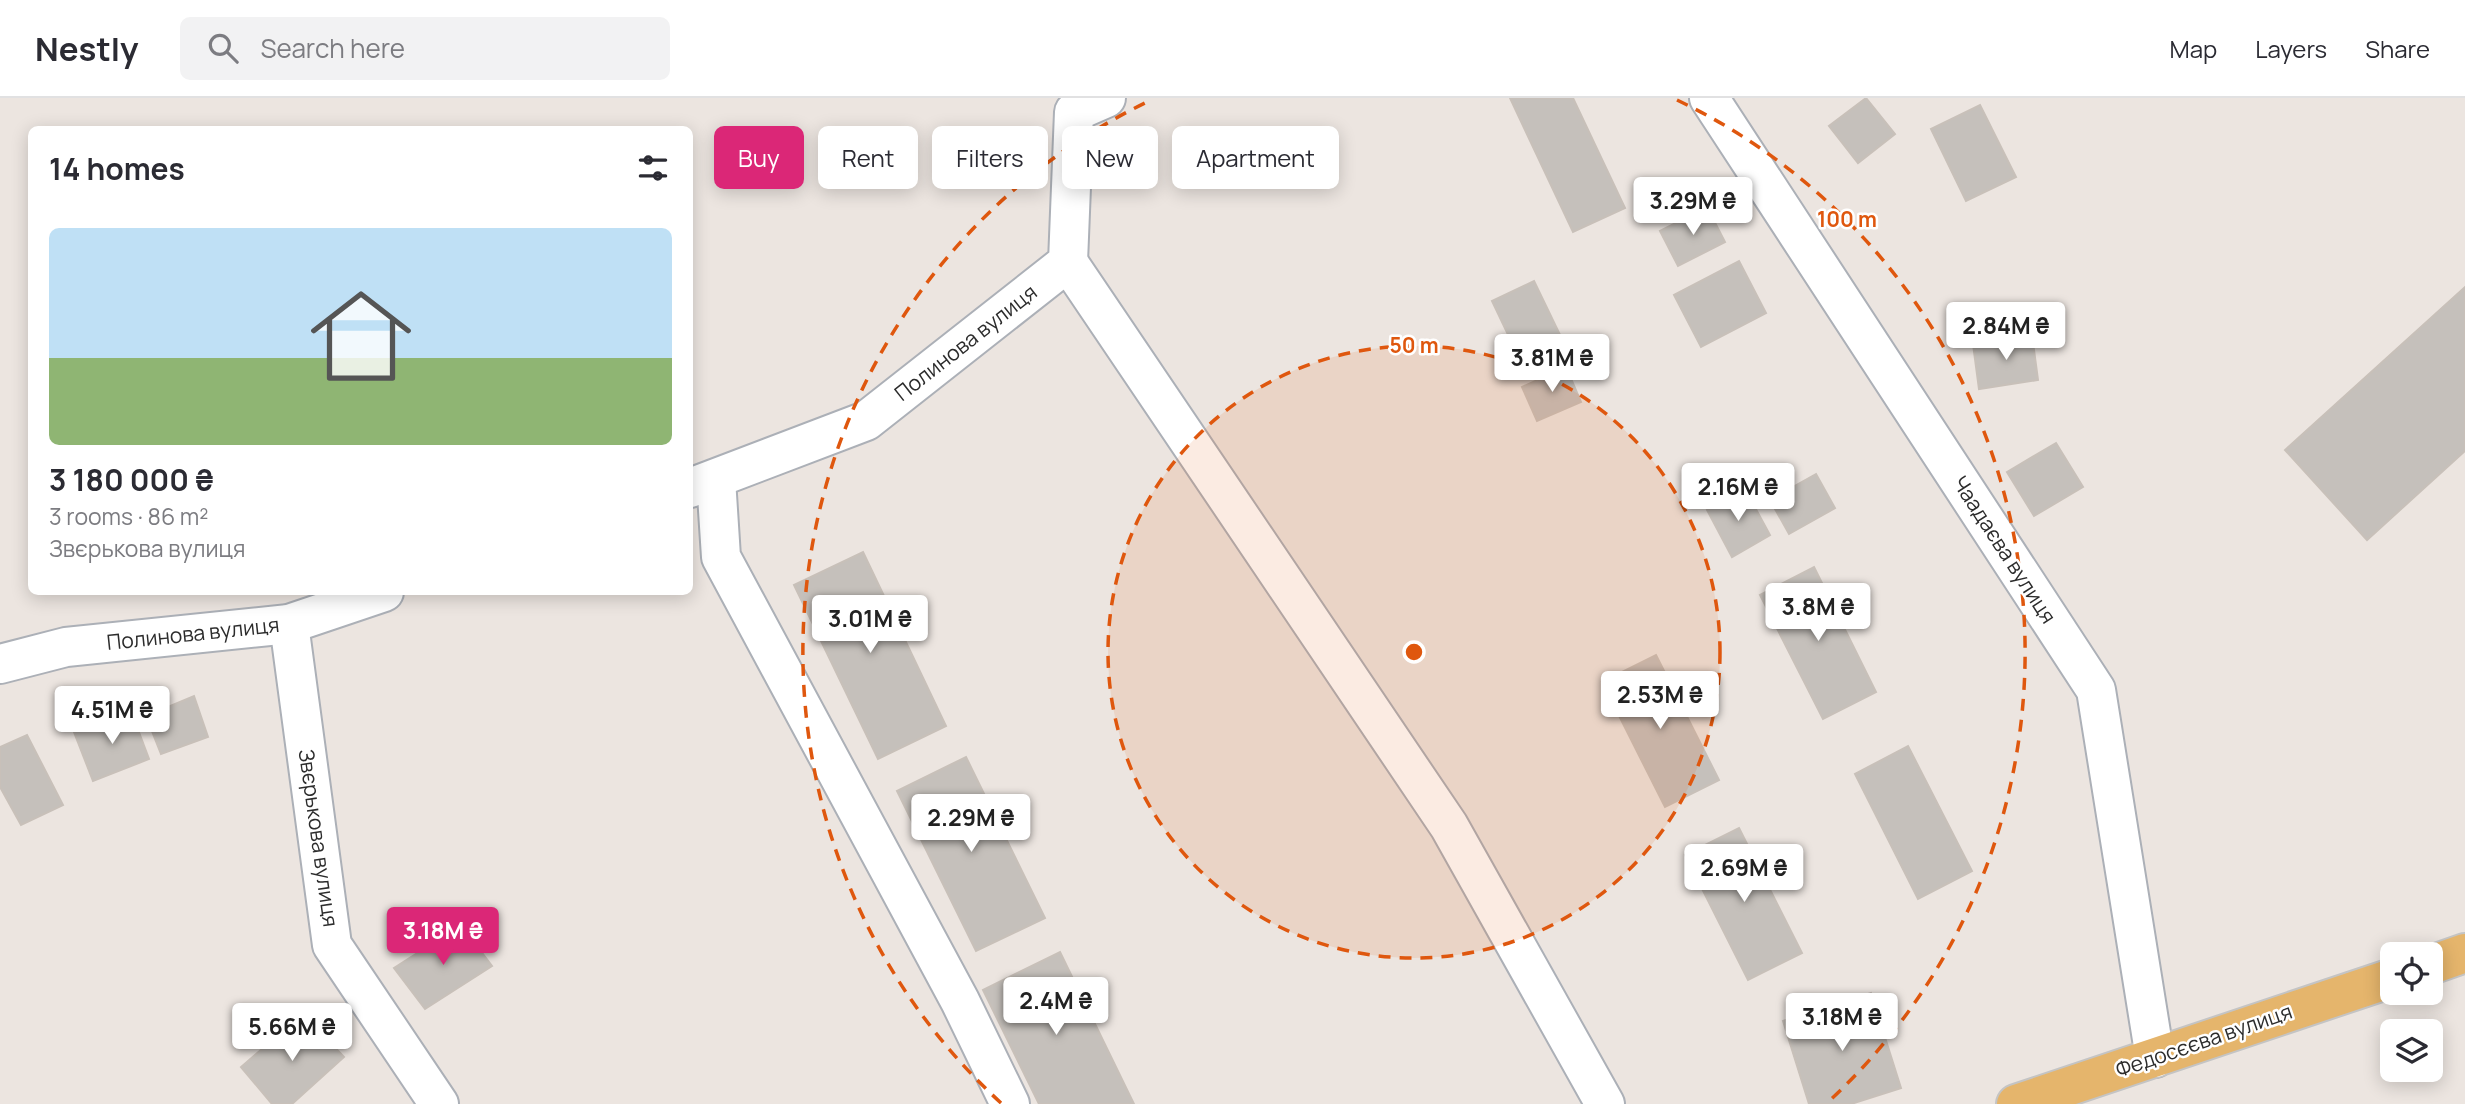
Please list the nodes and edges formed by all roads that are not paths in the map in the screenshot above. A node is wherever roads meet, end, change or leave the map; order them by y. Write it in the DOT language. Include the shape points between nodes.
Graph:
graph roads {
  1 [pos="1709,98"];
  2 [pos="1081,103"];
  3 [pos="1068,262"];
  4 [pos="703,483"];
  5 [pos="375,595"];
  6 [pos="289,624"];
  7 [pos="0,664"];
  8 [pos="2465,953"];
  9 [pos="2443,961"];
  10 [pos="2380,982"];
  11 [pos="2155,1058"];
  12 [pos="439,1104"];
  13 [pos="1010,1104"];
  14 [pos="1605,1104"];
  15 [pos="2016,1104"];
  1 -- 11 [label="street, Чаадаєва вулиця" via="2096,691"];
  2 -- 3 [label="street"];
  3 -- 4 [label="street, Полинова вулиця" via="866,421"];
  3 -- 14 [label="street" via="1449,826"];
  4 -- 13 [label="street" via="721,557 960,1001"];
  5 -- 6 [label="street, Полинова вулиця"];
  6 -- 7 [label="street, Полинова вулиця" via="66,647"];
  6 -- 12 [label="street, Звєрькова вулиця" via="332,945"];
  8 -- 9 [label="main road"];
  10 -- 11 [label="main road, Федосєєва вулиця"];
  11 -- 15 [label="main road, Федосєєва вулиця"];
}
